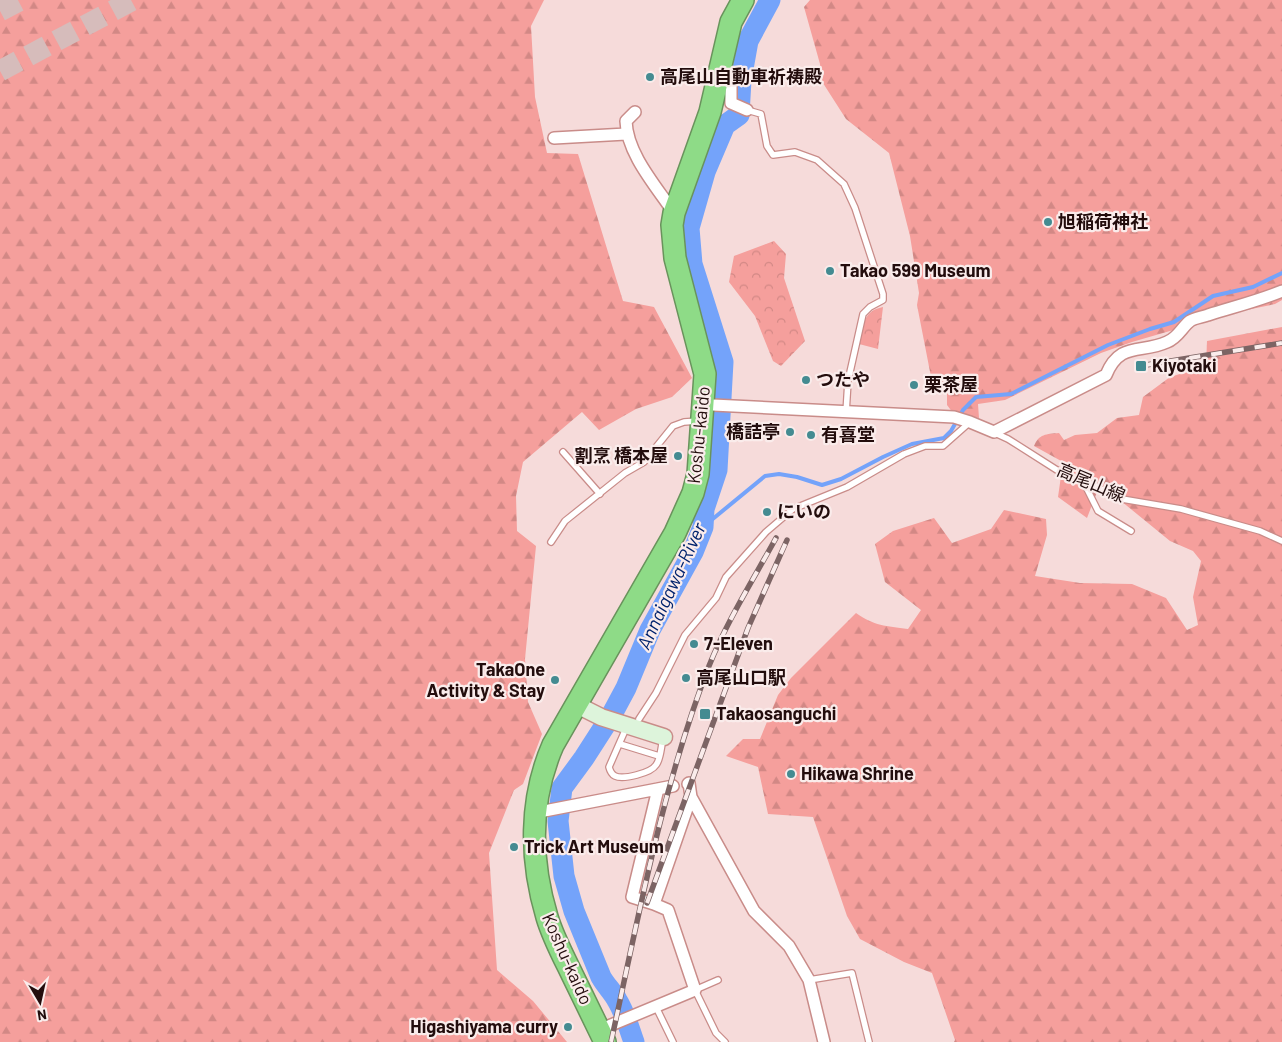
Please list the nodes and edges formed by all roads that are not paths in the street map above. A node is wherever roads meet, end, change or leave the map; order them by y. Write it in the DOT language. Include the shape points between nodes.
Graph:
graph roads {
  1 [pos="743,0"];
  2 [pos="718,76"];
  3 [pos="747,110"];
  4 [pos="635,112"];
  5 [pos="626,134"];
  6 [pos="554,138"];
  7 [pos="674,213"];
  8 [pos="1282,291"];
  9 [pos="708,409"];
  10 [pos="846,412"];
  11 [pos="963,420"];
  12 [pos="994,432"];
  13 [pos="563,452"];
  14 [pos="1084,483"];
  15 [pos="600,494"];
  16 [pos="1131,531"];
  17 [pos="1282,541"];
  18 [pos="551,542"];
  19 [pos="575,704"];
  20 [pos="630,723"];
  21 [pos="664,736"];
  22 [pos="620,744"];
  23 [pos="659,756"];
  24 [pos="688,784"];
  25 [pos="673,786"];
  26 [pos="658,789"];
  27 [pos="691,798"];
  28 [pos="540,812"];
  29 [pos="654,904"];
  30 [pos="718,980"];
  31 [pos="809,980"];
  32 [pos="695,990"];
  33 [pos="656,1007"];
  34 [pos="605,1032"];
  35 [pos="673,1042"];
  36 [pos="725,1042"];
  37 [pos="824,1042"];
  38 [pos="869,1042"];
  1 -- 2 [label="highway, Koshu-kaido" via="731,22"];
  2 -- 3 [label="street" via="731,79 731,102"];
  2 -- 7 [label="highway, Koshu-kaido" via="710,112"];
  3 -- 10 [label="lane" via="761,114 767,146 773,155 795,152 817,160 844,184 881,286 883,300 863,314 848,381"];
  4 -- 5 [label="street" via="626,121"];
  5 -- 6 [label="street"];
  5 -- 7 [label="street" via="635,156"];
  7 -- 9 [label="highway, Koshu-kaido" via="672,242 702,358"];
  8 -- 12 [label="street" via="1190,322 1167,342 1124,352 1111,364 1106,375"];
  9 -- 10 [label="street, 高尾山線" via="736,406"];
  9 -- 15 [label="lane" via="673,426 644,462"];
  9 -- 19 [label="highway, Koshu-kaido" via="693,493 675,533"];
  10 -- 11 [label="street, 高尾山線"];
  11 -- 12 [label="street, 高尾山線"];
  11 -- 20 [label="lane" via="944,446 925,446 904,454 847,487 793,509 766,532 726,577 716,598 685,635 656,693"];
  12 -- 14 [label="lane, 高尾山線"];
  13 -- 15 [label="lane"];
  14 -- 16 [label="lane" via="1098,511"];
  14 -- 17 [label="lane, 高尾山線" via="1116,498 1181,509 1260,531"];
  15 -- 18 [label="lane" via="565,521"];
  19 -- 20 [label="street" via="601,717"];
  19 -- 28 [label="highway, Koshu-kaido" via="546,762"];
  20 -- 21 [label="street"];
  20 -- 22 [label="lane"];
  21 -- 23 [label="lane"];
  22 -- 23 [label="lane"];
  22 -- 23 [label="lane" via="609,767 610,772 620,778 652,770"];
  24 -- 27 [label="street"];
  25 -- 26 [label="street"];
  26 -- 28 [label="street"];
  26 -- 29 [label="street" via="632,897"];
  27 -- 29 [label="street"];
  27 -- 31 [label="street" via="754,911 789,946"];
  28 -- 34 [label="highway, Koshu-kaido" via="534,834 538,880 546,917"];
  29 -- 32 [label="street" via="668,910"];
  30 -- 32 [label="lane"];
  31 -- 37 [label="street"];
  31 -- 38 [label="lane" via="852,973"];
  32 -- 33 [label="street"];
  32 -- 36 [label="lane" via="716,1033"];
  33 -- 34 [label="street"];
  33 -- 35 [label="lane"];
}
